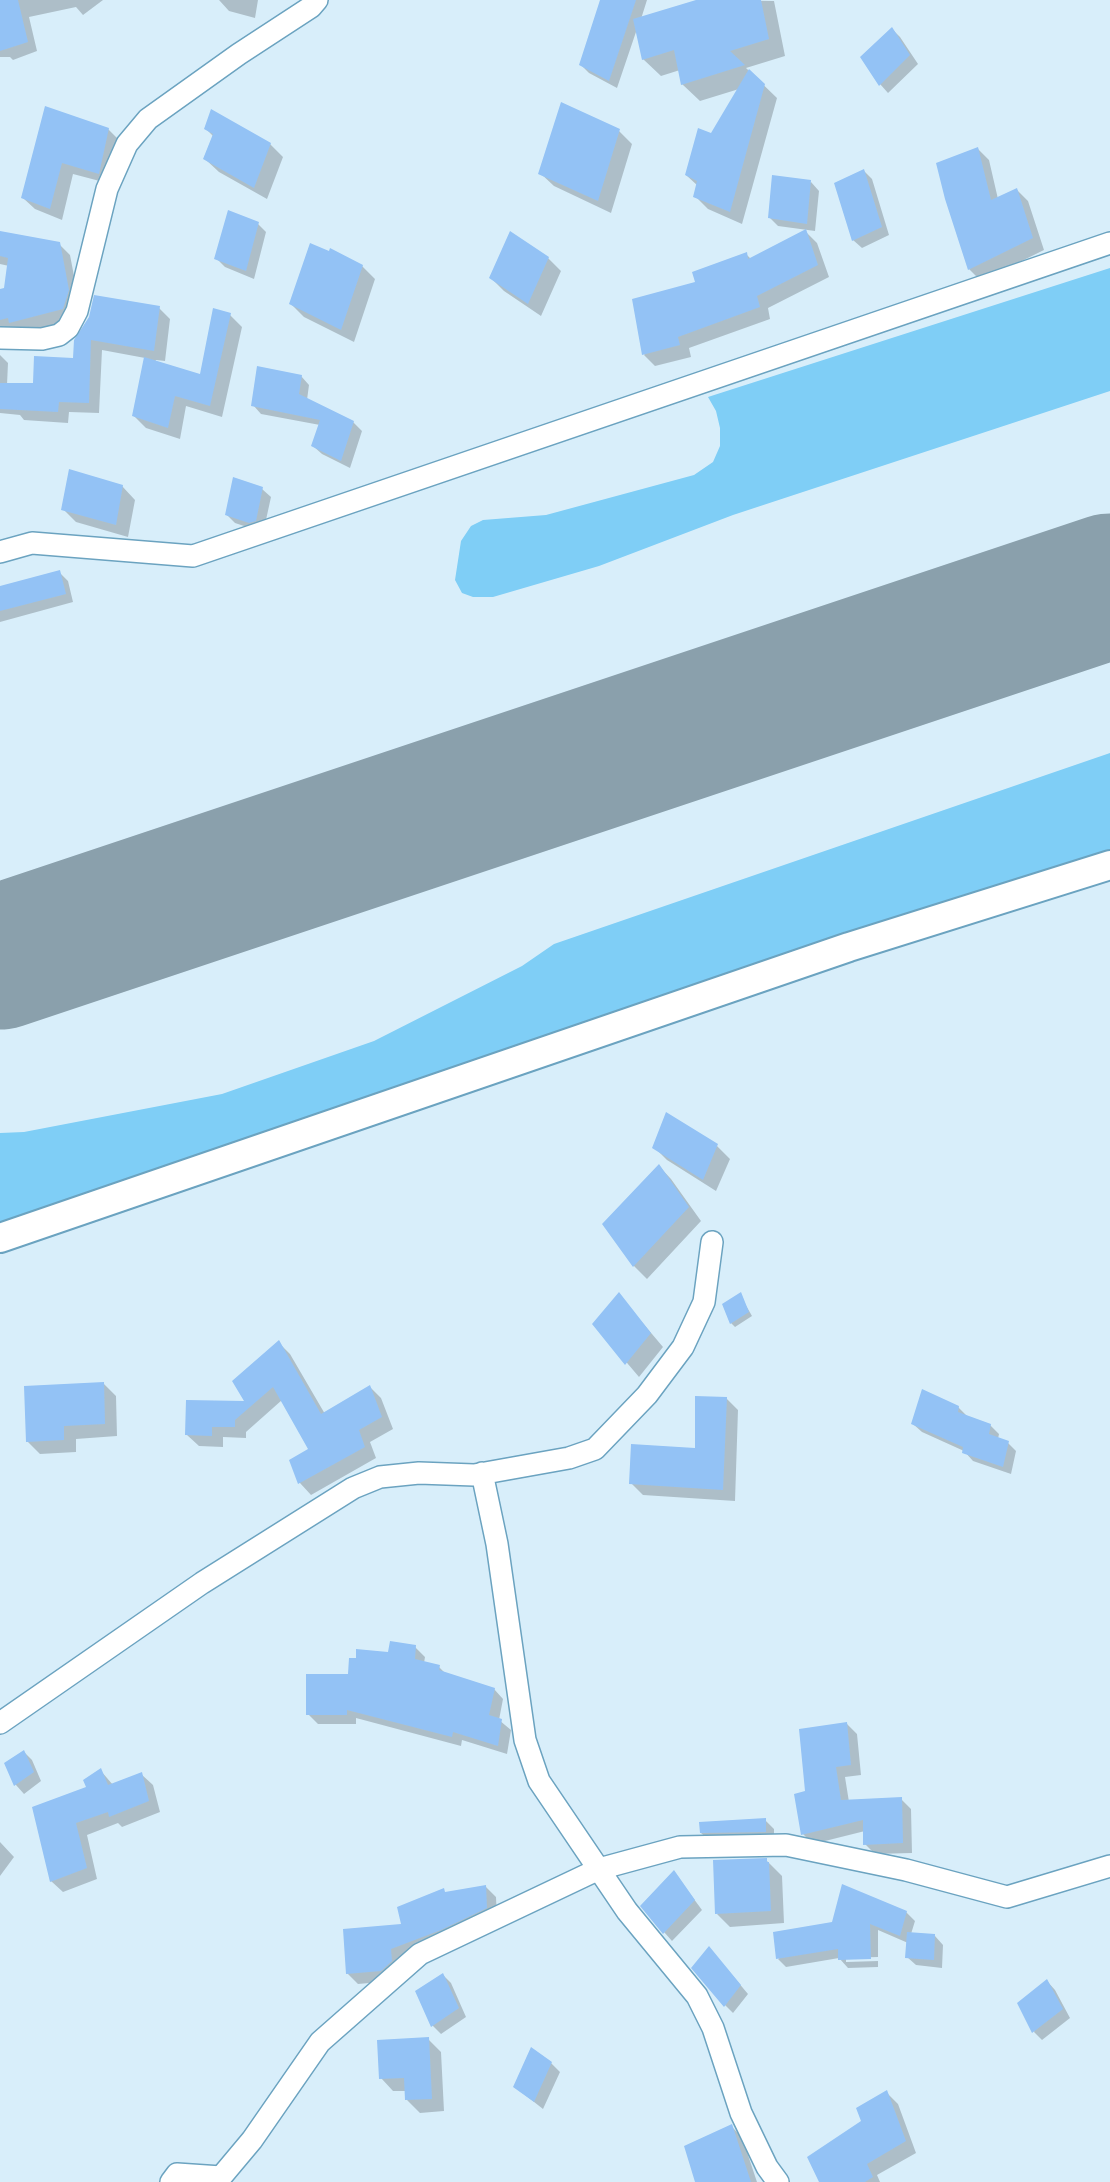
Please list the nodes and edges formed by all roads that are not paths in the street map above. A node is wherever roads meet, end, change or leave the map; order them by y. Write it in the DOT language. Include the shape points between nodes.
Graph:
graph roads {
  1 [pos="317,0"];
  2 [pos="1110,243"];
  3 [pos="0,338"];
  4 [pos="0,552"];
  5 [pos="1110,865"];
  6 [pos="0,1238"];
  7 [pos="712,1242"];
  8 [pos="482,1473"];
  9 [pos="0,1723"];
  10 [pos="1110,1866"];
  11 [pos="599,1869"];
  12 [pos="222,2180"];
  13 [pos="171,2182"];
  14 [pos="778,2182"];
  1 -- 3 [label="street" via="148,120 127,144 107,189 77,311 68,328 42,339"];
  2 -- 4 [label="street" via="193,556 32,544"];
  5 -- 6 [label="street" via="849,947"];
  7 -- 8 [label="street" via="704,1302 683,1347 647,1395 595,1449"];
  8 -- 9 [label="street" via="380,1477 353,1488 202,1583"];
  8 -- 11 [label="street" via="497,1544 524,1740 539,1781"];
  10 -- 11 [label="street" via="1007,1897 786,1845 680,1847"];
  11 -- 12 [label="street" via="420,1954 320,2042"];
  11 -- 14 [label="street" via="697,1996 713,2028 741,2113"];
  12 -- 13 [label="street" via="177,2174"];
}
